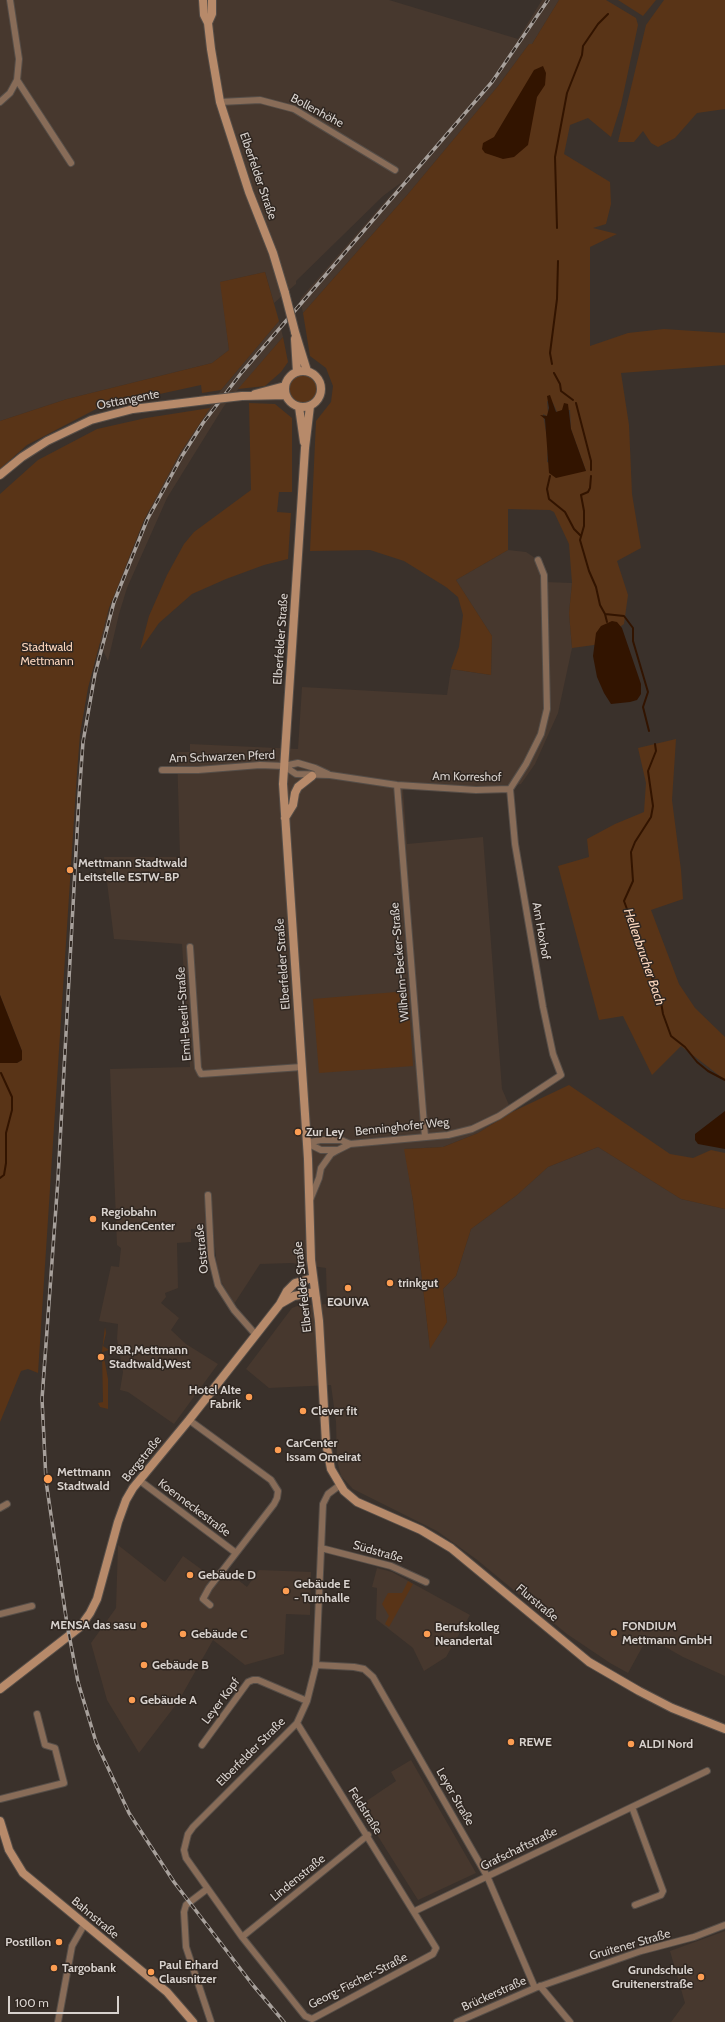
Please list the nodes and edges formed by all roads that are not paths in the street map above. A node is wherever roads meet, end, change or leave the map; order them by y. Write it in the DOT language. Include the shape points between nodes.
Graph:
graph roads {
  1 [pos="10,0"];
  2 [pos="203,0"];
  3 [pos="212,0"];
  4 [pos="208,23"];
  5 [pos="17,80"];
  6 [pos="0,102"];
  7 [pos="220,102"];
  8 [pos="71,162"];
  9 [pos="395,170"];
  10 [pos="295,334"];
  11 [pos="308,371"];
  12 [pos="297,372"];
  13 [pos="285,386"];
  14 [pos="253,395"];
  15 [pos="286,396"];
  16 [pos="310,406"];
  17 [pos="299,407"];
  18 [pos="305,448"];
  19 [pos="0,475"];
  20 [pos="538,560"];
  21 [pos="284,766"];
  22 [pos="162,770"];
  23 [pos="330,775"];
  24 [pos="312,776"];
  25 [pos="397,785"];
  26 [pos="510,788"];
  27 [pos="285,818"];
  28 [pos="190,947"];
  29 [pos="302,1067"];
  30 [pos="561,1075"];
  31 [pos="425,1137"];
  32 [pos="307,1143"];
  33 [pos="350,1144"];
  34 [pos="338,1150"];
  35 [pos="208,1195"];
  36 [pos="310,1200"];
  37 [pos="313,1278"];
  38 [pos="315,1292"];
  39 [pos="280,1304"];
  40 [pos="256,1335"];
  41 [pos="189,1420"];
  42 [pos="139,1480"];
  43 [pos="340,1485"];
  44 [pos="7,1504"];
  45 [pos="0,1508"];
  46 [pos="321,1548"];
  47 [pos="236,1553"];
  48 [pos="426,1582"];
  49 [pos="210,1605"];
  50 [pos="32,1606"];
  51 [pos="0,1614"];
  52 [pos="316,1665"];
  53 [pos="0,1689"];
  54 [pos="307,1701"];
  55 [pos="37,1714"];
  56 [pos="297,1723"];
  57 [pos="725,1729"];
  58 [pos="202,1745"];
  59 [pos="707,1771"];
  60 [pos="0,1799"];
  61 [pos="632,1807"];
  62 [pos="0,1821"];
  63 [pos="368,1835"];
  64 [pos="487,1876"];
  65 [pos="207,1889"];
  66 [pos="635,1905"];
  67 [pos="415,1911"];
  68 [pos="84,1925"];
  69 [pos="725,1925"];
  70 [pos="242,1937"];
  71 [pos="537,1987"];
  72 [pos="58,2022"];
  73 [pos="193,2022"];
  74 [pos="211,2022"];
  75 [pos="457,2022"];
  76 [pos="570,2022"];
  1 -- 5 [label="street" via="19,59"];
  2 -- 4 [label="main road, Elberfelder Straße" via="204,15"];
  3 -- 4 [label="main road, Elberfelder Straße" via="212,14"];
  4 -- 7 [label="main road, Elberfelder Straße"];
  5 -- 6 [label="street" via="10,93"];
  5 -- 8 [label="street"];
  7 -- 9 [label="street, Bollenhöhe" via="260,100 294,109"];
  7 -- 10 [label="main road, Elberfelder Straße, bridge" via="247,186 273,253"];
  10 -- 11 [label="main road, Elberfelder Straße"];
  10 -- 12 [label="main road, Elberfelder Straße"];
  11 -- 12 [label="main road"];
  11 -- 16 [label="main road" via="318,378 322,390 319,398"];
  12 -- 13 [label="main road" via="288,379"];
  13 -- 14 [label="main road, Osttangente"];
  13 -- 15 [label="main road"];
  14 -- 15 [label="main road, Osttangente"];
  14 -- 19 [label="main road, Osttangente, bridge" via="133,409 91,420 46,441"];
  15 -- 17 [label="main road" via="291,403"];
  16 -- 17 [label="main road"];
  16 -- 18 [label="main road, Elberfelder Straße"];
  17 -- 18 [label="main road, Elberfelder Straße"];
  18 -- 21 [label="main road, Elberfelder Straße"];
  20 -- 26 [label="street, Am Korreshof" via="544,575 547,709 541,734"];
  21 -- 22 [label="street, Am Schwarzen Pferd"];
  21 -- 23 [label="street, Am Korreshof" via="298,764"];
  21 -- 24 [label="street, Am Korreshof" via="296,774"];
  21 -- 27 [label="main road, Elberfelder Straße"];
  23 -- 24 [label="street, Am Korreshof"];
  23 -- 25 [label="street, Am Korreshof"];
  24 -- 27 [label="main road" via="298,787 293,805"];
  25 -- 26 [label="street, Am Korreshof" via="476,790"];
  25 -- 31 [label="street, Wilhelm-Becker-Straße"];
  26 -- 30 [label="street, Am Hoxhof" via="515,844 542,1007 553,1054"];
  27 -- 29 [label="main road, Elberfelder Straße"];
  28 -- 29 [label="street, Emil-Beerli-Straße" via="198,1068 201,1074"];
  29 -- 32 [label="main road, Elberfelder Straße"];
  30 -- 31 [label="street, Benninghofer Weg" via="499,1116 472,1129"];
  31 -- 33 [label="street, Benninghofer Weg"];
  32 -- 33 [label="street, Benninghofer Weg" via="341,1140"];
  32 -- 34 [label="street, Benninghofer Weg" via="320,1150"];
  32 -- 36 [label="main road, Elberfelder Straße"];
  33 -- 34 [label="street, Benninghofer Weg"];
  34 -- 36 [label="street, Benninghofer Weg" via="331,1154 321,1168"];
  35 -- 40 [label="street, Oststraße" via="211,1256 218,1285 234,1310"];
  36 -- 37 [label="main road, Elberfelder Straße"];
  37 -- 38 [label="main road, Elberfelder Straße"];
  37 -- 39 [label="main road, Bergstraße" via="296,1283 287,1291"];
  38 -- 39 [label="main road, Bergstraße" via="294,1296"];
  38 -- 43 [label="main road, Elberfelder Straße" via="326,1443 331,1469"];
  39 -- 40 [label="main road, Bergstraße"];
  40 -- 41 [label="main road, Bergstraße"];
  41 -- 42 [label="main road, Bergstraße"];
  41 -- 47 [label="street, Koenneckestraße" via="271,1480 278,1491 278,1498 274,1504"];
  42 -- 47 [label="street, Koenneckestraße"];
  42 -- 53 [label="main road, Bergstraße" via="126,1500 97,1599 90,1613 80,1627 59,1645"];
  43 -- 46 [label="street, Elberfelder Straße" via="328,1494 323,1504"];
  43 -- 57 [label="main road, Flurstraße" via="363,1505 421,1530 451,1548 589,1662 672,1708"];
  44 -- 45 [label="street"];
  46 -- 48 [label="street, Südstraße" via="391,1566"];
  46 -- 52 [label="street, Elberfelder Straße"];
  47 -- 49 [label="street, Koenneckestraße" via="203,1599"];
  50 -- 51 [label="street"];
  52 -- 54 [label="street, Elberfelder Straße"];
  52 -- 64 [label="street, Leyer Straße" via="364,1669 373,1677"];
  54 -- 56 [label="street, Elberfelder Straße"];
  54 -- 58 [label="street, Leyer Kopf" via="258,1680 248,1682"];
  55 -- 60 [label="street" via="45,1746 55,1748 64,1783"];
  56 -- 63 [label="street, Feldstraße"];
  56 -- 65 [label="street, Elberfelder Straße" via="188,1834 184,1850 186,1858"];
  59 -- 61 [label="street, Grafschaftstraße"];
  61 -- 64 [label="street, Grafschaftstraße"];
  61 -- 66 [label="street" via="662,1891 661,1896"];
  62 -- 68 [label="main road, Bahnstraße" via="9,1850 23,1873"];
  63 -- 67 [label="street, Feldstraße"];
  63 -- 70 [label="street, Lindenstraße"];
  64 -- 67 [label="street, Grafschaftstraße"];
  64 -- 71 [label="street, Leyer Straße"];
  65 -- 70 [label="street, Georg-Fischer-Straße"];
  65 -- 74 [label="street" via="186,1905 184,1912 186,1947"];
  67 -- 70 [label="street, Georg-Fischer-Straße" via="436,1945 434,1953 312,2019 305,2016"];
  68 -- 72 [label="street" via="72,1946"];
  68 -- 73 [label="main road, Bahnstraße" via="167,1992"];
  69 -- 71 [label="street, Gruitener Straße" via="688,1940 641,1951"];
  71 -- 75 [label="street, Brückerstraße"];
  71 -- 76 [label="street, Leyer Straße"];
}
